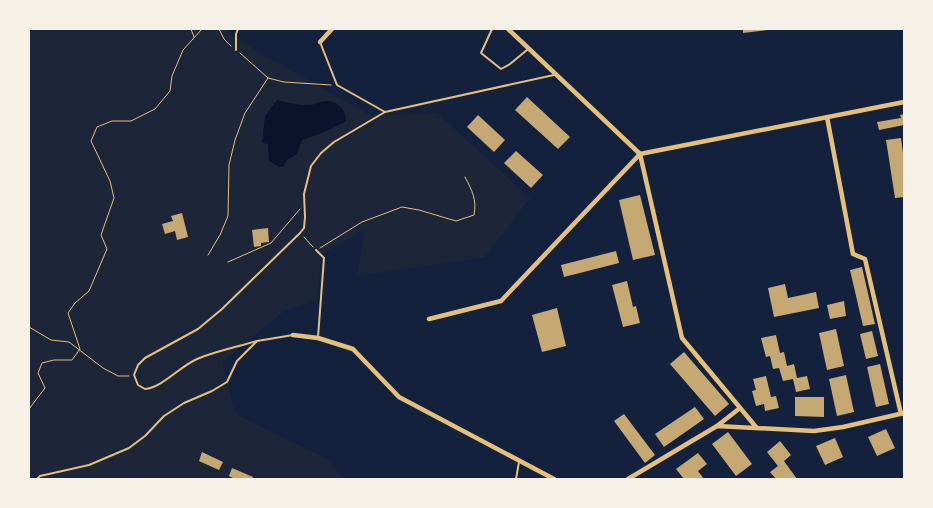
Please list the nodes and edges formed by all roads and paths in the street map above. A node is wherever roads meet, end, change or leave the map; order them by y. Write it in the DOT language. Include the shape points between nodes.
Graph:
graph roads {
  1 [pos="191,29"];
  2 [pos="202,29"];
  3 [pos="218,29"];
  4 [pos="238,29"];
  5 [pos="332,29"];
  6 [pos="492,29"];
  7 [pos="508,29"];
  8 [pos="194,38"];
  9 [pos="320,42"];
  10 [pos="529,48"];
  11 [pos="236,50"];
  12 [pos="557,74"];
  13 [pos="268,78"];
  14 [pos="337,85"];
  15 [pos="904,102"];
  16 [pos="385,112"];
  17 [pos="827,117"];
  18 [pos="640,154"];
  19 [pos="465,177"];
  20 [pos="304,204"];
  21 [pos="300,233"];
  22 [pos="316,250"];
  23 [pos="208,255"];
  24 [pos="228,262"];
  25 [pos="429,319"];
  26 [pos="29,327"];
  27 [pos="293,335"];
  28 [pos="318,338"];
  29 [pos="257,342"];
  30 [pos="80,349"];
  31 [pos="134,376"];
  32 [pos="740,408"];
  33 [pos="29,409"];
  34 [pos="903,413"];
  35 [pos="717,426"];
  36 [pos="756,427"];
  37 [pos="520,461"];
  38 [pos="38,479"];
  39 [pos="516,479"];
  40 [pos="554,479"];
  41 [pos="628,479"];
  1 -- 8 [label="path"];
  2 -- 8 [label="path"];
  3 -- 11 [label="path"];
  4 -- 11 [label="lane"];
  5 -- 9 [label="street"];
  6 -- 10 [label="lane" via="481,53 501,69"];
  7 -- 10 [label="street"];
  8 -- 30 [label="path" via="183,50 172,76 170,91 155,108 131,121 112,121 97,127 91,141 110,181 114,198 101,235 107,249 98,273 89,291 68,313"];
  9 -- 14 [label="lane"];
  10 -- 12 [label="street"];
  11 -- 13 [label="path"];
  12 -- 16 [label="lane"];
  12 -- 18 [label="street"];
  13 -- 14 [label="path"];
  13 -- 23 [label="path" via="245,113 235,140 229,165 228,216"];
  14 -- 16 [label="lane"];
  15 -- 17 [label="street"];
  16 -- 20 [label="lane" via="320,153 311,166"];
  17 -- 18 [label="street"];
  17 -- 34 [label="street" via="853,254 865,259"];
  18 -- 25 [label="street" via="501,301"];
  18 -- 32 [label="street" via="682,338"];
  19 -- 22 [label="path" via="473,192 474,215 456,221 402,208 362,222"];
  20 -- 21 [label="lane" via="304,228"];
  20 -- 24 [label="path" via="271,243"];
  21 -- 22 [label="path"];
  21 -- 31 [label="lane" via="198,329 145,358"];
  22 -- 28 [label="lane" via="324,258"];
  26 -- 30 [label="path" via="51,340 69,342"];
  27 -- 28 [label="street"];
  27 -- 29 [label="lane"];
  28 -- 37 [label="street" via="353,349 399,396"];
  29 -- 31 [label="lane" via="197,359 155,388 145,389 138,385"];
  29 -- 38 [label="lane" via="237,361 227,382 184,402 129,448 89,465"];
  30 -- 31 [label="path" via="118,376"];
  30 -- 33 [label="path" via="72,360 42,363 38,373 45,388"];
  32 -- 35 [label="street"];
  32 -- 36 [label="street"];
  34 -- 36 [label="street" via="814,431"];
  35 -- 36 [label="street"];
  35 -- 41 [label="street"];
  37 -- 39 [label="lane"];
  37 -- 40 [label="street"];
}
